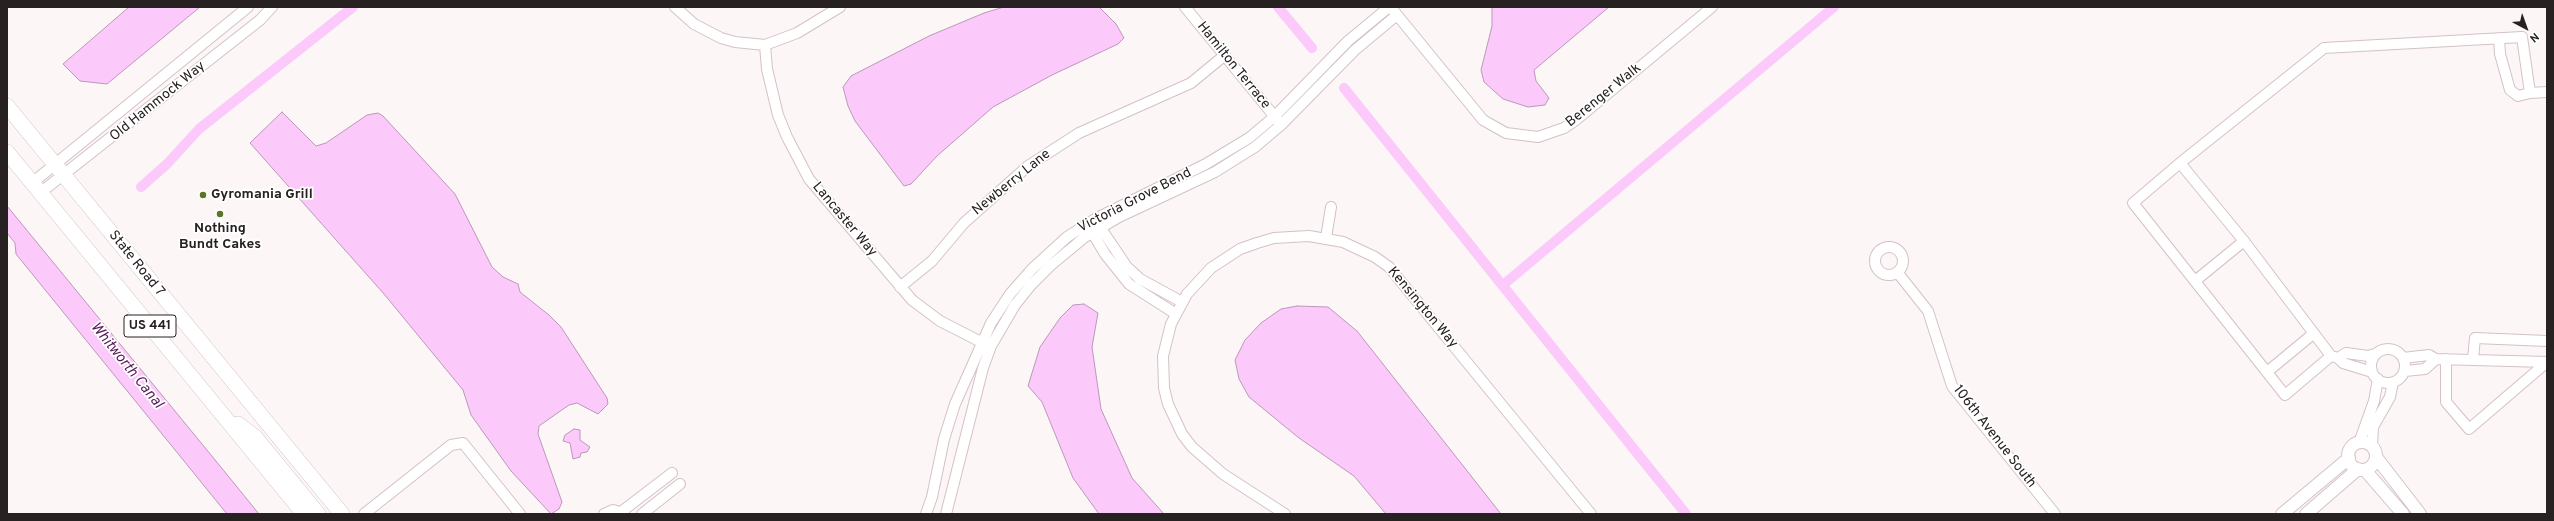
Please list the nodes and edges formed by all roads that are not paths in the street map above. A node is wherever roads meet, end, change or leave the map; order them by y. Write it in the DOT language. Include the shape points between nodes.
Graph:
graph roads {
  1 [pos="248,7"];
  2 [pos="272,7"];
  3 [pos="675,7"];
  4 [pos="840,7"];
  5 [pos="1184,7"];
  6 [pos="1712,7"];
  7 [pos="1392,10"];
  8 [pos="2499,38"];
  9 [pos="764,46"];
  10 [pos="1225,55"];
  11 [pos="2547,92"];
  12 [pos="2530,93"];
  13 [pos="7,106"];
  14 [pos="1278,121"];
  15 [pos="7,152"];
  16 [pos="2180,163"];
  17 [pos="59,170"];
  18 [pos="36,188"];
  19 [pos="1331,207"];
  20 [pos="1091,221"];
  21 [pos="1096,231"];
  22 [pos="1326,238"];
  23 [pos="2244,241"];
  24 [pos="1897,272"];
  25 [pos="2194,281"];
  26 [pos="900,287"];
  27 [pos="1182,302"];
  28 [pos="1176,314"];
  29 [pos="2313,334"];
  30 [pos="2547,341"];
  31 [pos="987,344"];
  32 [pos="2375,354"];
  33 [pos="2334,357"];
  34 [pos="2403,358"];
  35 [pos="2441,359"];
  36 [pos="2473,359"];
  37 [pos="2547,363"];
  38 [pos="2405,370"];
  39 [pos="2267,372"];
  40 [pos="2375,376"];
  41 [pos="2393,382"];
  42 [pos="223,416"];
  43 [pos="2359,443"];
  44 [pos="2374,452"];
  45 [pos="2349,458"];
  46 [pos="2362,470"];
  47 [pos="672,473"];
  48 [pos="680,484"];
  49 [pos="622,513"];
  50 [pos="304,514"];
  51 [pos="318,514"];
  52 [pos="342,514"];
  53 [pos="364,514"];
  54 [pos="520,514"];
  55 [pos="604,514"];
  56 [pos="642,514"];
  57 [pos="926,514"];
  58 [pos="946,514"];
  59 [pos="1285,514"];
  60 [pos="1591,514"];
  61 [pos="2055,514"];
  62 [pos="2282,514"];
  63 [pos="2306,514"];
  64 [pos="2403,514"];
  65 [pos="2420,514"];
  1 -- 17 [label="street, Old Hammock Way"];
  2 -- 17 [label="street, Old Hammock Way" via="260,20"];
  3 -- 9 [label="street" via="694,24 721,38 742,44"];
  4 -- 9 [label="street" via="796,33"];
  5 -- 10 [label="street, Hamilton Terrace"];
  6 -- 7 [label="street, Berenger Walk" via="1576,120 1564,128 1538,137 1506,133 1483,120"];
  7 -- 14 [label="street, Victoria Grove Bend" via="1355,50"];
  8 -- 12 [label="street" via="2500,54 2510,90 2518,96"];
  8 -- 12 [label="street" via="2522,37"];
  8 -- 16 [label="street" via="2324,48"];
  9 -- 26 [label="street, Lancaster Way" via="776,108 797,158 809,179"];
  10 -- 14 [label="street, Hamilton Terrace"];
  10 -- 26 [label="street, Newberry Lane" via="1191,83 1079,133 1028,166 968,219 932,261"];
  11 -- 12 [label="street"];
  13 -- 17 [label="main road, State Road 7 / US 441"];
  14 -- 20 [label="street, Victoria Grove Bend" via="1230,152"];
  14 -- 21 [label="street, Victoria Grove Bend" via="1255,147 1214,172 1119,217"];
  15 -- 18 [label="main road, State Road 7 / US 441"];
  16 -- 23 [label="street"];
  16 -- 25 [label="street" via="2133,203"];
  17 -- 18 [label="street, Old Hammock Way"];
  17 -- 18 [label="street, Old Hammock Way"];
  17 -- 52 [label="main road, State Road 7 / US 441"];
  18 -- 42 [label="main road, State Road 7 / US 441"];
  19 -- 22 [label="street"];
  20 -- 21 [label="street"];
  20 -- 31 [label="street, Victoria Grove Bend" via="1066,237 1010,294 991,323"];
  21 -- 27 [label="street" via="1136,275"];
  21 -- 28 [label="street" via="1105,254 1129,284"];
  21 -- 31 [label="street, Victoria Grove Bend" via="1066,252 1031,285"];
  22 -- 27 [label="street, Kensington Way" via="1274,238 1240,249 1211,268"];
  22 -- 60 [label="street, Kensington Way" via="1360,248 1390,267"];
  23 -- 25 [label="street"];
  23 -- 29 [label="street"];
  24 -- 61 [label="street, 106th Avenue South" via="1928,311 1952,386"];
  25 -- 39 [label="street"];
  26 -- 31 [label="street, Lancaster Way" via="940,322"];
  27 -- 28 [label="street, Kensington Way"];
  28 -- 59 [label="street, Kensington Way" via="1166,339 1163,372 1164,388 1174,420 1182,434 1204,459 1244,489"];
  29 -- 33 [label="street"];
  29 -- 39 [label="street"];
  30 -- 36 [label="street" via="2475,338"];
  31 -- 57 [label="street, Victoria Grove Bend" via="955,404"];
  31 -- 58 [label="street, Victoria Grove Bend"];
  32 -- 33 [label="street" via="2368,356 2346,352"];
  32 -- 34 [label="street" via="2391,349"];
  32 -- 40 [label="street" via="2371,365"];
  33 -- 39 [label="street" via="2285,395"];
  33 -- 40 [label="street"];
  34 -- 35 [label="street" via="2429,355"];
  34 -- 38 [label="street"];
  35 -- 36 [label="street"];
  35 -- 37 [label="street" via="2446,402 2469,429"];
  35 -- 38 [label="street" via="2425,369"];
  36 -- 37 [label="street"];
  38 -- 41 [label="street" via="2402,376"];
  40 -- 41 [label="street" via="2382,382"];
  40 -- 43 [label="street" via="2374,400"];
  41 -- 44 [label="street" via="2390,397 2373,427"];
  42 -- 50 [label="main road, State Road 7 / US 441"];
  42 -- 51 [label="main road" via="238,423 255,437"];
  43 -- 44 [label="street" via="2366,443"];
  43 -- 45 [label="street" via="2350,450"];
  44 -- 46 [label="street" via="2372,465"];
  44 -- 65 [label="street" via="2379,464"];
  45 -- 46 [label="street" via="2352,465"];
  45 -- 62 [label="street"];
  46 -- 63 [label="street"];
  46 -- 64 [label="street"];
  47 -- 49 [label="street"];
  48 -- 56 [label="street"];
  49 -- 55 [label="street" via="613,510"];
  53 -- 54 [label="street" via="451,444 463,443"];
}
